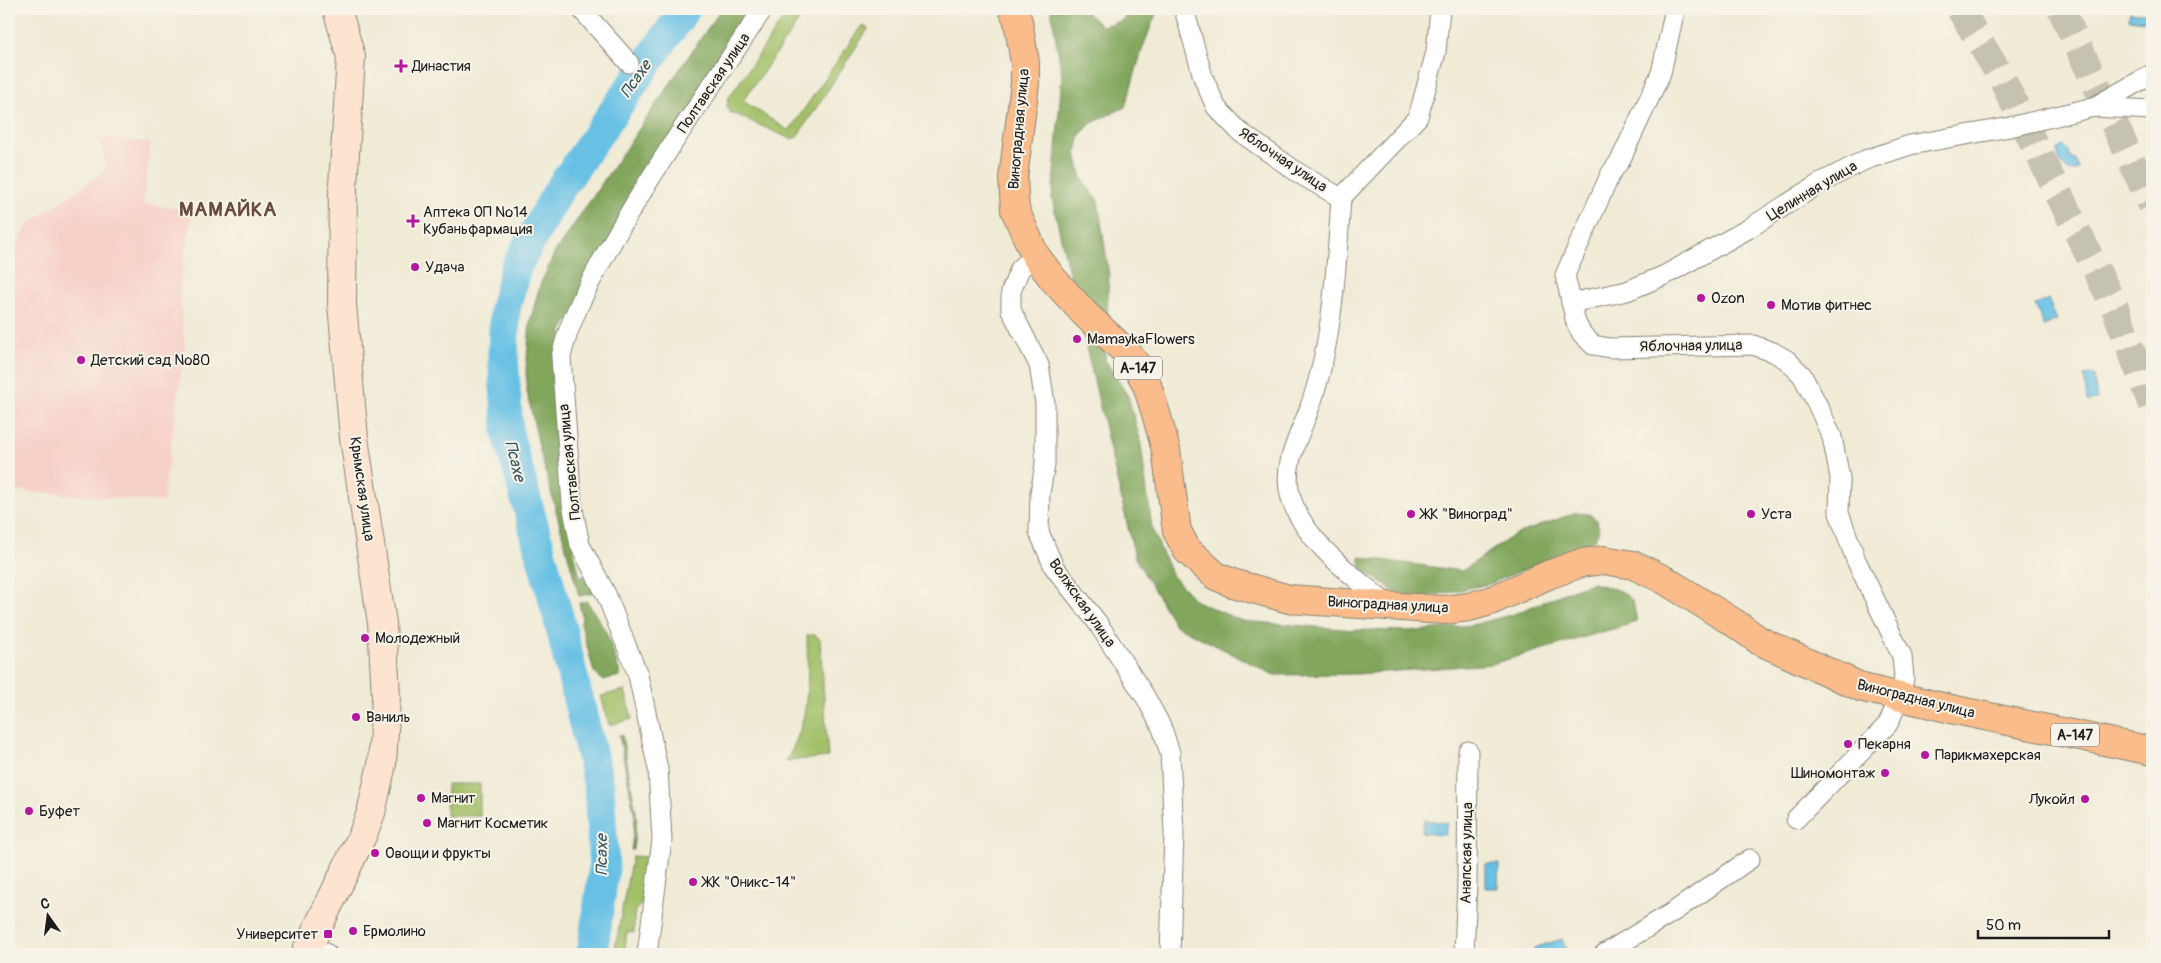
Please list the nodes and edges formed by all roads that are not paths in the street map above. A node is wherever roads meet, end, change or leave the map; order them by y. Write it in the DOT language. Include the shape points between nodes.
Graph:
graph roads {
  1 [pos="337,9"];
  2 [pos="581,9"];
  3 [pos="763,9"];
  4 [pos="1013,9"];
  5 [pos="1184,9"];
  6 [pos="1440,9"];
  7 [pos="1675,9"];
  8 [pos="629,62"];
  9 [pos="2152,74"];
  10 [pos="2094,107"];
  11 [pos="2152,110"];
  12 [pos="1341,198"];
  13 [pos="1035,255"];
  14 [pos="1571,303"];
  15 [pos="1389,606"];
  16 [pos="1900,697"];
  17 [pos="2152,751"];
  18 [pos="1468,752"];
  19 [pos="1796,819"];
  20 [pos="1750,859"];
  21 [pos="313,952"];
  22 [pos="647,954"];
  23 [pos="1170,954"];
  24 [pos="1464,954"];
  25 [pos="1604,954"];
  1 -- 21 [label="street, Крымская улица" via="351,57 343,186 342,304 354,438 382,623 386,696 382,764 371,813"];
  2 -- 8 [label="street"];
  3 -- 22 [label="street, Полтавская улица" via="636,200 591,280 566,334 561,357 572,504 580,545 606,594 638,675 658,769 662,840"];
  4 -- 13 [label="main road, Виноградная улица / А-147" via="1025,63 1013,196 1015,210"];
  5 -- 12 [label="street, Яблочная улица" via="1203,77 1216,108 1240,132"];
  6 -- 12 [label="street, Яблочная улица" via="1436,52 1418,117"];
  7 -- 14 [label="street, Яблочная улица" via="1661,73 1565,275"];
  9 -- 10 [label="street, Целинная улица"];
  10 -- 11 [label="street, Целинная улица"];
  10 -- 14 [label="street, Целинная улица" via="2010,127 1910,145 1865,160 1665,275 1626,291"];
  12 -- 15 [label="street, Яблочная улица" via="1326,350 1319,381 1290,457 1287,478 1291,499 1308,531 1322,548"];
  13 -- 15 [label="main road, Виноградная улица / А-147" via="1085,314 1137,366 1149,393 1166,450 1177,531 1186,550 1198,562 1232,584 1289,600"];
  13 -- 23 [label="street, Волжская улица" via="1020,269 1011,290 1011,310 1039,365 1045,403 1045,465 1040,492 1039,532 1054,567 1097,622 1146,698 1162,728 1170,753 1174,833"];
  14 -- 16 [label="street, Яблочная улица" via="1579,328 1593,345 1610,348 1753,345 1780,356 1802,375 1832,437 1840,478 1839,513 1856,560 1902,656 1904,678"];
  15 -- 16 [label="main road, Виноградная улица" via="1444,610 1469,607 1509,594 1548,574 1581,563 1603,560 1633,565 1663,579 1760,641 1863,688"];
  16 -- 17 [label="main road, Виноградная улица / А-147"];
  16 -- 19 [label="street" via="1888,724"];
  18 -- 24 [label="street, Анапская улица"];
  20 -- 25 [label="street"];
}
